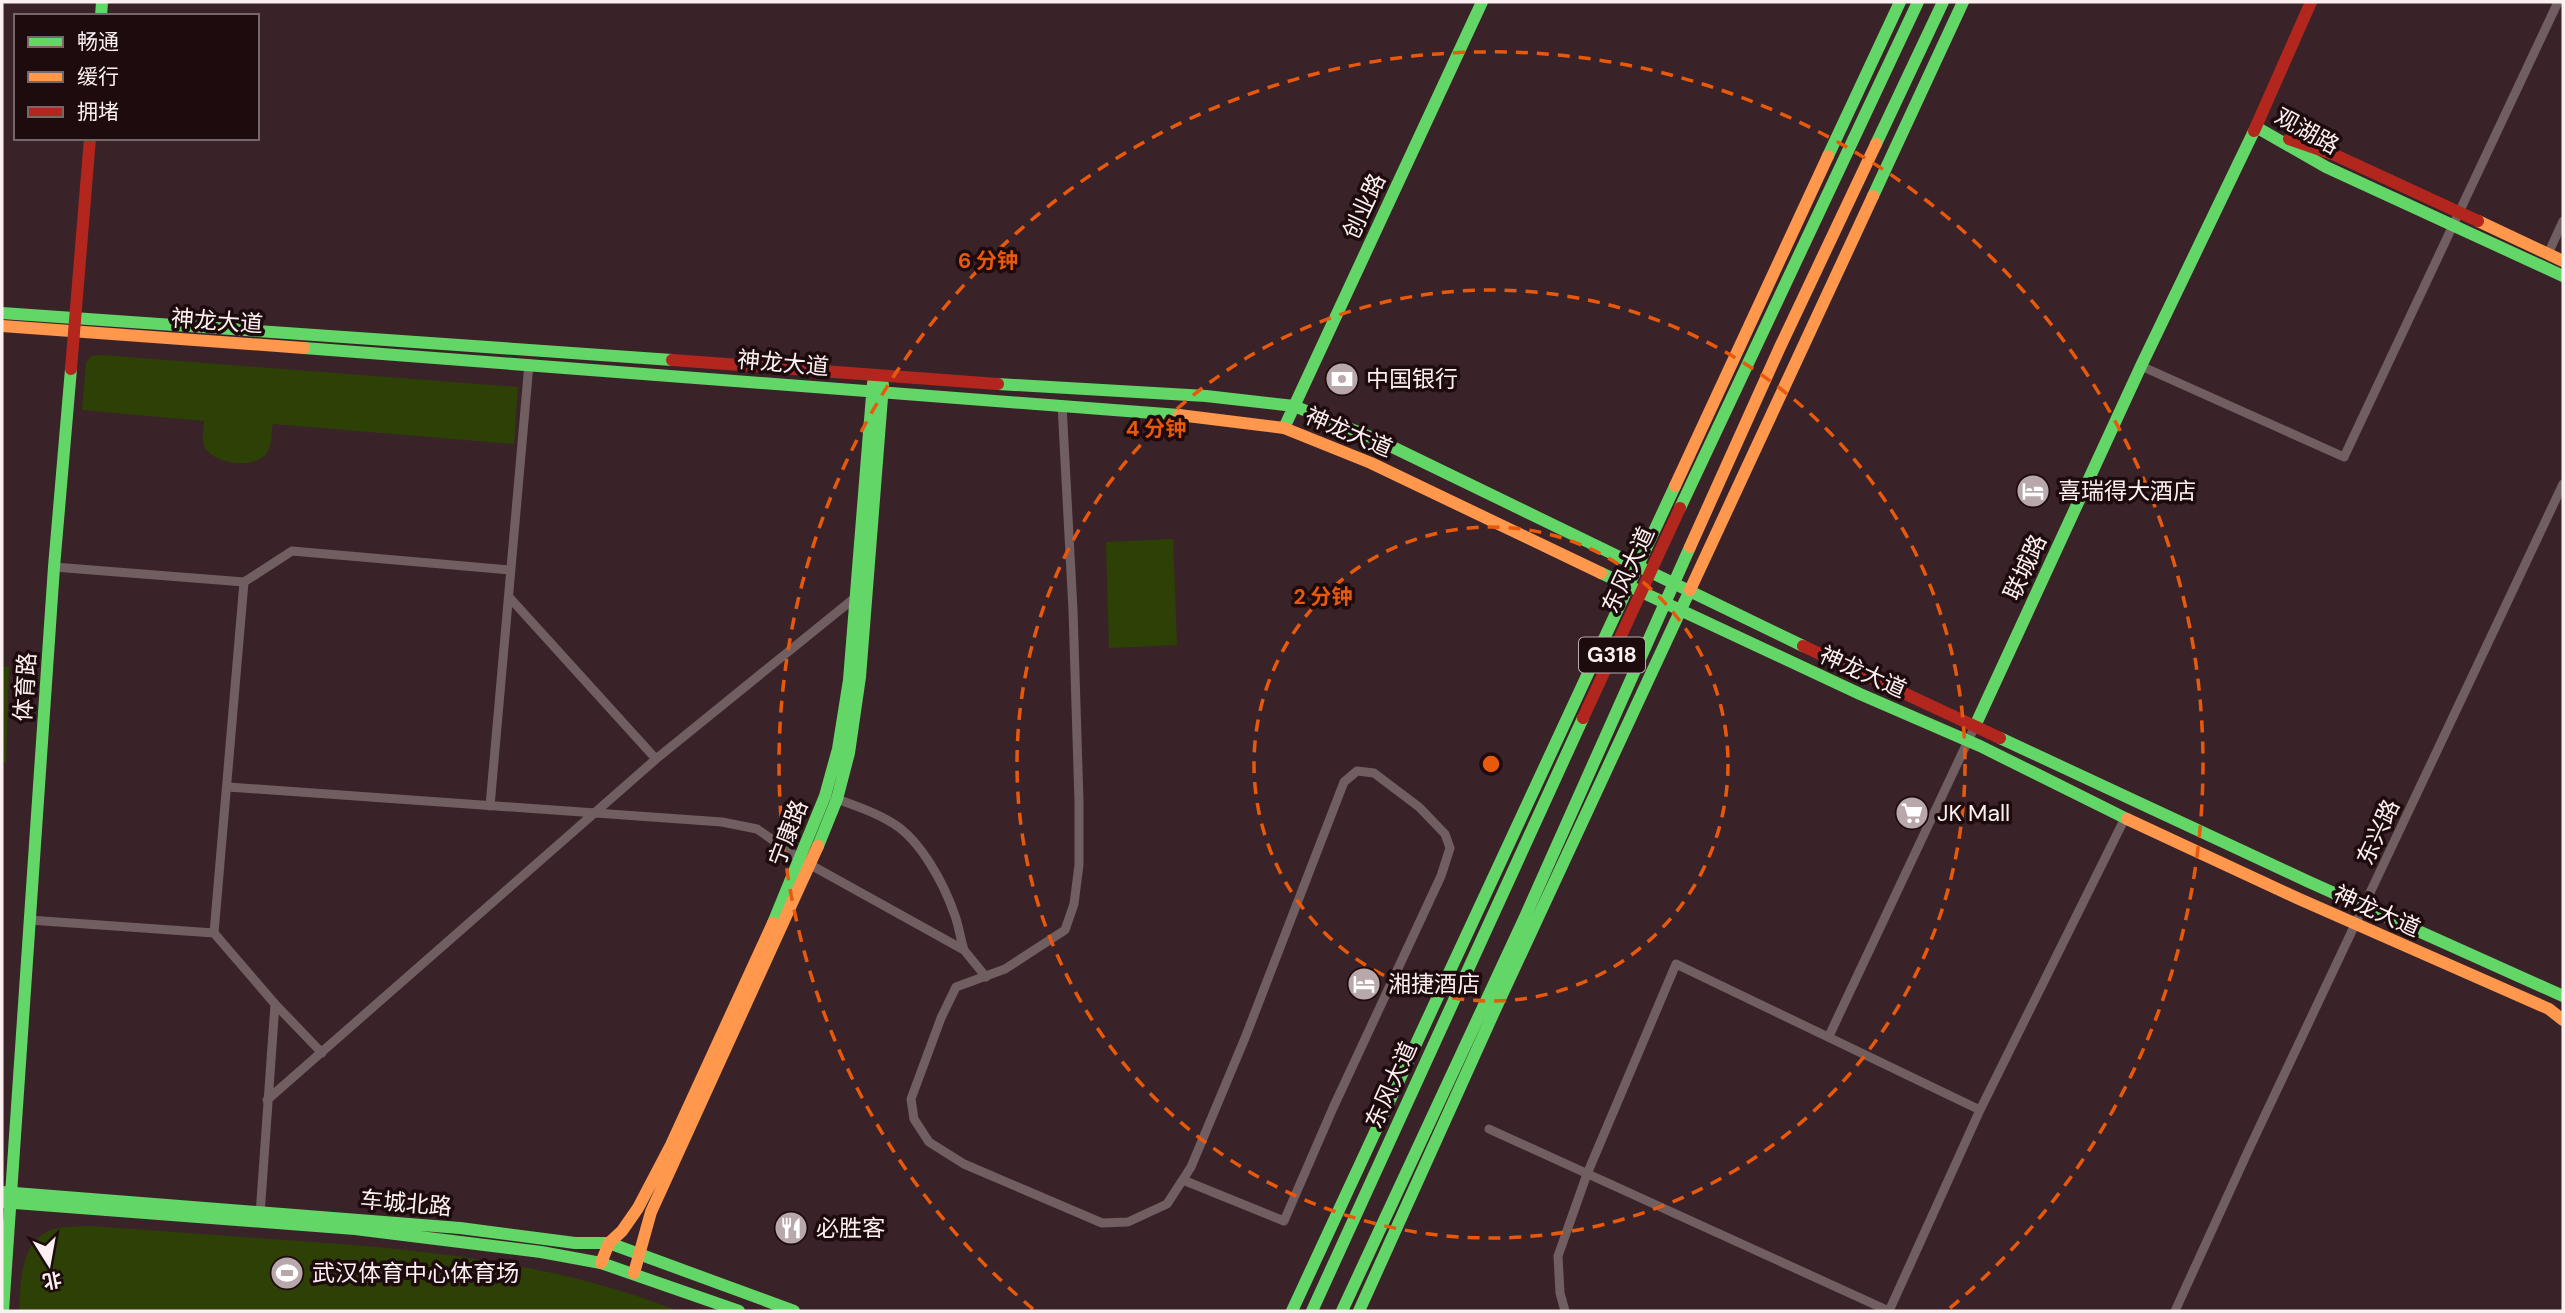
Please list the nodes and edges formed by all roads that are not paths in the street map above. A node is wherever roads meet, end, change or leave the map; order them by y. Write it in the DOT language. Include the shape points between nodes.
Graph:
graph roads {
  1 [pos="1482,2"];
  2 [pos="1900,2"];
  3 [pos="1919,2"];
  4 [pos="1943,2"];
  5 [pos="1963,2"];
  6 [pos="2311,2"];
  7 [pos="2558,2"];
  8 [pos="2256,127"];
  9 [pos="90,140"];
  10 [pos="2457,219"];
  11 [pos="2563,221"];
  12 [pos="2548,254"];
  13 [pos="2563,261"];
  14 [pos="2563,276"];
  15 [pos="2,313"];
  16 [pos="75,318"];
  17 [pos="2,326"];
  18 [pos="74,331"];
  19 [pos="529,364"];
  20 [pos="2141,366"];
  21 [pos="878,377"];
  22 [pos="877,392"];
  23 [pos="1062,405"];
  24 [pos="1294,407"];
  25 [pos="1284,428"];
  26 [pos="2563,484"];
  27 [pos="54,567"];
  28 [pos="1638,568"];
  29 [pos="511,569"];
  30 [pos="244,582"];
  31 [pos="1630,586"];
  32 [pos="1688,592"];
  33 [pos="862,593"];
  34 [pos="509,597"];
  35 [pos="1679,611"];
  36 [pos="1975,726"];
  37 [pos="1968,741"];
  38 [pos="656,759"];
  39 [pos="228,787"];
  40 [pos="831,797"];
  41 [pos="490,806"];
  42 [pos="592,814"];
  43 [pos="2125,818"];
  44 [pos="805,862"];
  45 [pos="2365,907"];
  46 [pos="29,920"];
  47 [pos="2356,924"];
  48 [pos="214,933"];
  49 [pos="964,950"];
  50 [pos="986,977"];
  51 [pos="2563,996"];
  52 [pos="275,1004"];
  53 [pos="2563,1020"];
  54 [pos="1829,1036"];
  55 [pos="322,1052"];
  56 [pos="267,1100"];
  57 [pos="1980,1110"];
  58 [pos="1489,1129"];
  59 [pos="1587,1174"];
  60 [pos="1183,1180"];
  61 [pos="6,1197"];
  62 [pos="260,1217"];
  63 [pos="609,1244"];
  64 [pos="642,1254"];
  65 [pos="601,1263"];
  66 [pos="634,1273"];
  67 [pos="3,1311"];
  68 [pos="739,1311"];
  69 [pos="794,1311"];
  70 [pos="1292,1311"];
  71 [pos="1312,1311"];
  72 [pos="1342,1311"];
  73 [pos="1359,1311"];
  74 [pos="1565,1311"];
  75 [pos="2175,1311"];
  1 -- 24 [label="main road, 创业路"];
  2 -- 28 [label="main road"];
  3 -- 71 [label="main road, 东风大道 / G318" via="1584,713"];
  4 -- 72 [label="main road, 东风大道 / G318" via="1780,347 1525,917"];
  5 -- 32 [label="main road"];
  6 -- 8 [label="main road, 联城路"];
  7 -- 10 [label="street"];
  8 -- 10 [label="main road, 观湖路" via="2335,155"];
  8 -- 20 [label="main road, 联城路"];
  9 -- 16 [label="main road, 体育路"];
  10 -- 12 [label="main road, 观湖路"];
  10 -- 14 [label="main road, 观湖路"];
  10 -- 20 [label="street" via="2344,457"];
  11 -- 12 [label="street"];
  12 -- 13 [label="main road, 观湖路"];
  15 -- 16 [label="main road, 神龙大道"];
  16 -- 18 [label="main road, 体育路"];
  16 -- 21 [label="main road, 神龙大道"];
  17 -- 18 [label="main road, 神龙大道"];
  18 -- 19 [label="main road, 神龙大道"];
  18 -- 27 [label="main road, 体育路"];
  19 -- 22 [label="main road, 神龙大道"];
  19 -- 29 [label="street"];
  20 -- 36 [label="main road, 联城路"];
  21 -- 22 [label="main road, 宁康路"];
  21 -- 24 [label="main road, 神龙大道" via="1206,396"];
  22 -- 23 [label="main road, 神龙大道"];
  22 -- 33 [label="main road, 宁康路"];
  23 -- 25 [label="main road, 神龙大道"];
  23 -- 50 [label="street" via="1079,801 1074,904 1065,930"];
  24 -- 25 [label="main road, 创业路"];
  24 -- 28 [label="main road, 神龙大道" via="1378,440"];
  25 -- 31 [label="main road, 神龙大道" via="1371,463"];
  26 -- 45 [label="street, 东兴路"];
  27 -- 30 [label="street"];
  27 -- 46 [label="main road, 体育路"];
  28 -- 31 [label="main road"];
  28 -- 32 [label="main road, 神龙大道"];
  29 -- 30 [label="street" via="292,551"];
  29 -- 34 [label="street"];
  30 -- 39 [label="street"];
  31 -- 35 [label="main road, 神龙大道"];
  31 -- 70 [label="main road"];
  32 -- 35 [label="main road"];
  32 -- 36 [label="main road, 神龙大道"];
  33 -- 38 [label="street"];
  33 -- 40 [label="main road, 宁康路"];
  34 -- 38 [label="street"];
  34 -- 41 [label="street"];
  35 -- 37 [label="main road, 神龙大道"];
  35 -- 73 [label="main road"];
  36 -- 37 [label="street, 联城路"];
  36 -- 45 [label="main road, 神龙大道"];
  37 -- 43 [label="main road, 神龙大道"];
  37 -- 54 [label="street, 联城路"];
  38 -- 42 [label="street"];
  39 -- 41 [label="street"];
  39 -- 48 [label="street"];
  40 -- 44 [label="main road, 宁康路"];
  40 -- 49 [label="street" via="895,825 910,839 945,888"];
  41 -- 42 [label="street"];
  42 -- 44 [label="street" via="722,822 757,829"];
  42 -- 55 [label="street"];
  43 -- 47 [label="main road, 神龙大道"];
  43 -- 57 [label="street"];
  44 -- 49 [label="street"];
  44 -- 63 [label="main road, 宁康路" via="671,1145 630,1221"];
  44 -- 64 [label="main road" via="651,1212 642,1236"];
  45 -- 47 [label="street, 东兴路"];
  45 -- 51 [label="main road, 神龙大道"];
  46 -- 48 [label="street"];
  46 -- 61 [label="main road, 体育路"];
  47 -- 53 [label="main road, 神龙大道" via="2549,1009"];
  47 -- 75 [label="street, 东兴路"];
  48 -- 52 [label="street"];
  49 -- 50 [label="street"];
  50 -- 60 [label="street" via="956,987 919,1073 911,1099 914,1119 929,1142 964,1164 1102,1223 1128,1222 1167,1204"];
  52 -- 55 [label="street"];
  52 -- 56 [label="street"];
  54 -- 57 [label="street"];
  54 -- 59 [label="street" via="1676,964"];
  55 -- 56 [label="street"];
  56 -- 62 [label="street"];
  57 -- 59 [label="street" via="1889,1311"];
  58 -- 59 [label="street"];
  59 -- 74 [label="street" via="1558,1256"];
  60 -- 60 [label="street" via="1245,1038 1344,782 1357,771 1374,774 1419,807 1446,834 1450,848 1284,1222"];
  61 -- 62 [label="main road, 车城北路"];
  61 -- 67 [label="main road, 体育路"];
  62 -- 63 [label="main road, 车城北路" via="460,1228"];
  62 -- 65 [label="main road, 车城北路" via="458,1240"];
  63 -- 64 [label="main road, 车城北路"];
  63 -- 65 [label="main road, 宁康路"];
  64 -- 66 [label="main road"];
  64 -- 69 [label="main road, 车城北路"];
  65 -- 66 [label="main road, 车城北路"];
  66 -- 68 [label="main road, 车城北路"];
}
